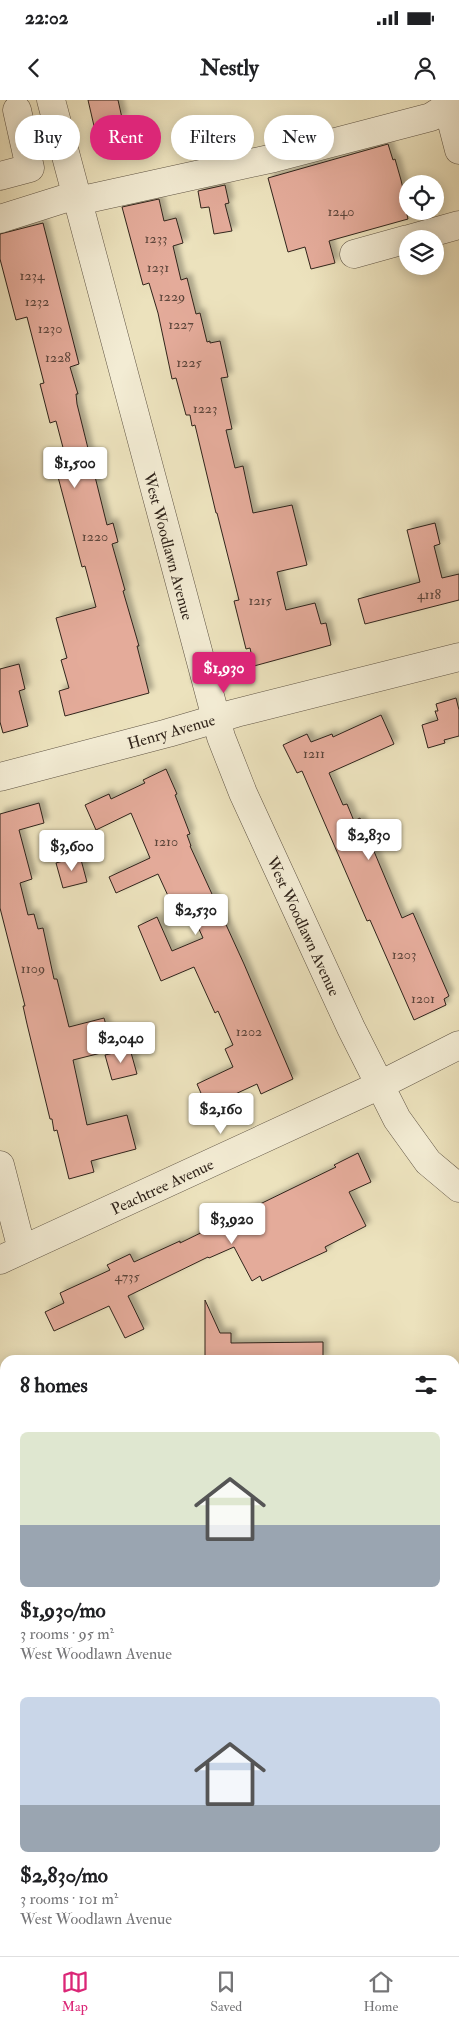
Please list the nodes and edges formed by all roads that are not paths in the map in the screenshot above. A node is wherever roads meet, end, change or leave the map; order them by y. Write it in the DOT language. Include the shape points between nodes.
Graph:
graph roads {
  1 [pos="50,100"];
  2 [pos="451,103"];
  3 [pos="11,105"];
  4 [pos="459,150"];
  5 [pos="0,166"];
  6 [pos="0,176"];
  7 [pos="77,198"];
  8 [pos="0,219"];
  9 [pos="459,225"];
  10 [pos="441,230"];
  11 [pos="399,242"];
  12 [pos="354,254"];
  13 [pos="459,657"];
  14 [pos="215,719"];
  15 [pos="0,777"];
  16 [pos="459,1045"];
  17 [pos="380,1085"];
  18 [pos="0,1165"];
  19 [pos="459,1188"];
  20 [pos="11,1255"];
  1 -- 3 [label="street"];
  1 -- 7 [label="street, West Woodlawn Avenue"];
  2 -- 4 [label="street"];
  2 -- 7 [label="street" via="431,117 293,154"];
  3 -- 5 [label="street" via="12,153 6,164"];
  3 -- 6 [label="street" via="30,168"];
  7 -- 8 [label="street"];
  7 -- 14 [label="street, West Woodlawn Avenue"];
  9 -- 10 [label="street"];
  11 -- 12 [label="street"];
  13 -- 14 [label="street, Henry Avenue"];
  14 -- 15 [label="street, Henry Avenue"];
  14 -- 17 [label="street, West Woodlawn Avenue" via="243,793"];
  16 -- 17 [label="street, Peachtree Avenue"];
  17 -- 19 [label="street, West Woodlawn Avenue" via="397,1119 428,1162"];
  17 -- 20 [label="street, Peachtree Avenue"];
  18 -- 20 [label="street"];
}
